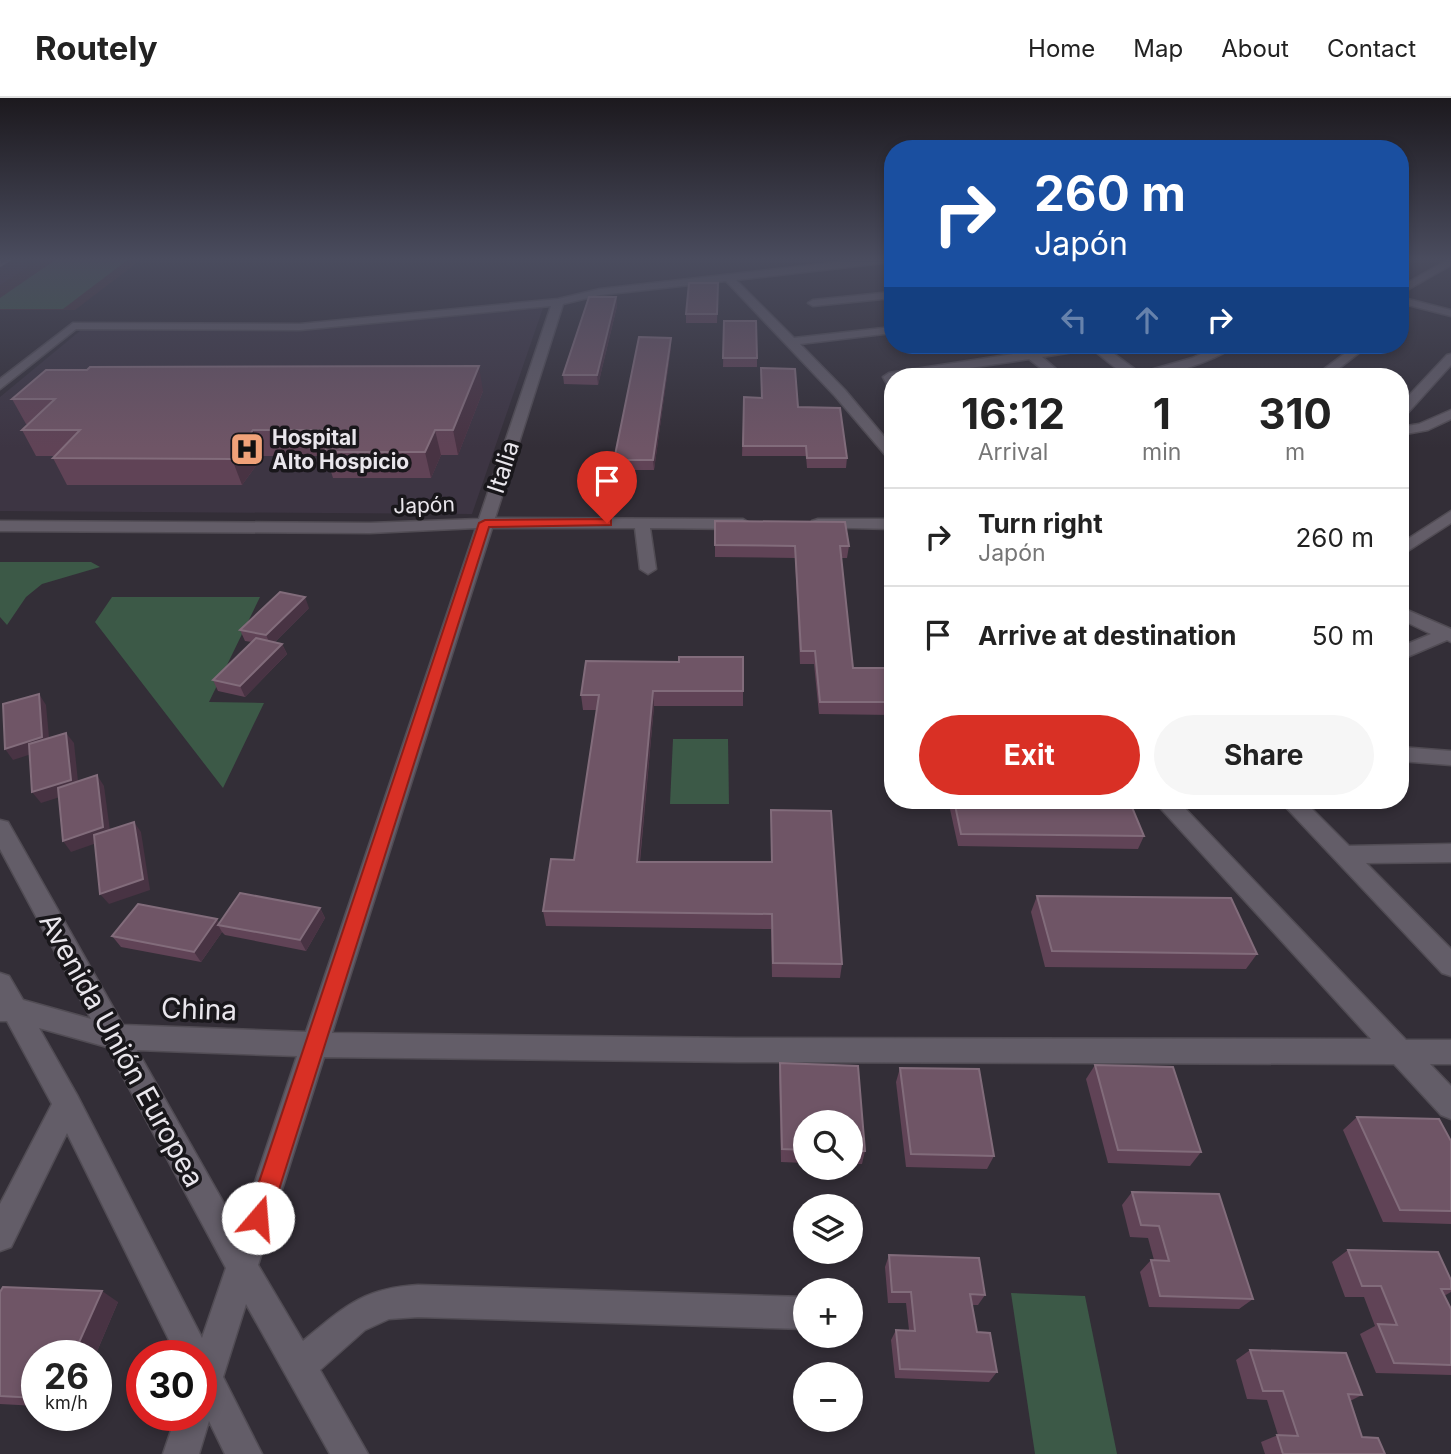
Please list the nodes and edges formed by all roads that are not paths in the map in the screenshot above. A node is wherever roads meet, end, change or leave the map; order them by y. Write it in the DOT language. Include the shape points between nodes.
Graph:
graph roads {
  1 [pos="359,321"];
  2 [pos="552,321"];
  3 [pos="771,321"];
  4 [pos="884,331"];
  5 [pos="791,342"];
  6 [pos="1031,354"];
  7 [pos="1107,354"];
  8 [pos="1211,354"];
  9 [pos="1351,354"];
  10 [pos="1451,358"];
  11 [pos="964,365"];
  12 [pos="945,368"];
  13 [pos="968,368"];
  14 [pos="1048,368"];
  15 [pos="1127,368"];
  16 [pos="1182,368"];
  17 [pos="1332,368"];
  18 [pos="0,385"];
  19 [pos="1409,403"];
  20 [pos="1451,414"];
  21 [pos="1409,429"];
  22 [pos="884,445"];
  23 [pos="1451,516"];
  24 [pos="485,523"];
  25 [pos="642,524"];
  26 [pos="762,524"];
  27 [pos="801,524"];
  28 [pos="884,524"];
  29 [pos="0,526"];
  30 [pos="1409,545"];
  31 [pos="648,569"];
  32 [pos="1409,616"];
  33 [pos="1448,635"];
  34 [pos="1409,650"];
  35 [pos="1409,755"];
  36 [pos="1451,758"];
  37 [pos="1172,809"];
  38 [pos="1299,809"];
  39 [pos="0,828"];
  40 [pos="1451,853"];
  41 [pos="1345,855"];
  42 [pos="1451,965"];
  43 [pos="4,1001"];
  44 [pos="115,1037"];
  45 [pos="315,1045"];
  46 [pos="1396,1049"];
  47 [pos="1451,1052"];
  48 [pos="67,1104"];
  49 [pos="1451,1105"];
  50 [pos="0,1236"];
  51 [pos="242,1267"];
  52 [pos="793,1313"];
  53 [pos="184,1340"];
  54 [pos="214,1340"];
  55 [pos="300,1366"];
  56 [pos="217,1404"];
  57 [pos="188,1431"];
  58 [pos="181,1454"];
  59 [pos="244,1454"];
  60 [pos="350,1454"];
  1 -- 18 [label="street" via="300,327 73,326"];
  2 -- 24 [label="street, Italia"];
  3 -- 5 [label="street"];
  4 -- 5 [label="street"];
  5 -- 22 [label="street"];
  6 -- 11 [label="street"];
  6 -- 14 [label="street"];
  7 -- 15 [label="street"];
  8 -- 16 [label="street"];
  9 -- 17 [label="street"];
  10 -- 19 [label="street"];
  11 -- 12 [label="street"];
  11 -- 13 [label="street"];
  20 -- 21 [label="street"];
  23 -- 30 [label="street"];
  24 -- 25 [label="street, Japón"];
  24 -- 29 [label="street, Japón" via="370,528"];
  24 -- 45 [label="street, Italia"];
  25 -- 26 [label="street, Japón"];
  25 -- 31 [label="street"];
  27 -- 28 [label="street"];
  32 -- 33 [label="street"];
  33 -- 34 [label="street"];
  35 -- 36 [label="street"];
  37 -- 46 [label="street"];
  38 -- 41 [label="street"];
  39 -- 44 [label="street, Avenida Unión Europea"];
  40 -- 41 [label="street"];
  41 -- 42 [label="street"];
  43 -- 44 [label="street, China"];
  43 -- 48 [label="street"];
  44 -- 45 [label="street, China"];
  44 -- 51 [label="street, Avenida Unión Europea"];
  45 -- 46 [label="street, China" via="988,1051"];
  45 -- 51 [label="street, Italia"];
  46 -- 47 [label="street, China"];
  46 -- 49 [label="street"];
  48 -- 50 [label="street"];
  48 -- 53 [label="street"];
  51 -- 54 [label="street, Italia"];
  51 -- 55 [label="street, Avenida Unión Europea"];
  52 -- 55 [label="street" via="387,1303 354,1319"];
  55 -- 60 [label="street, Avenida Unión Europea"];
  56 -- 59 [label="street"];
  57 -- 58 [label="street"];
}
